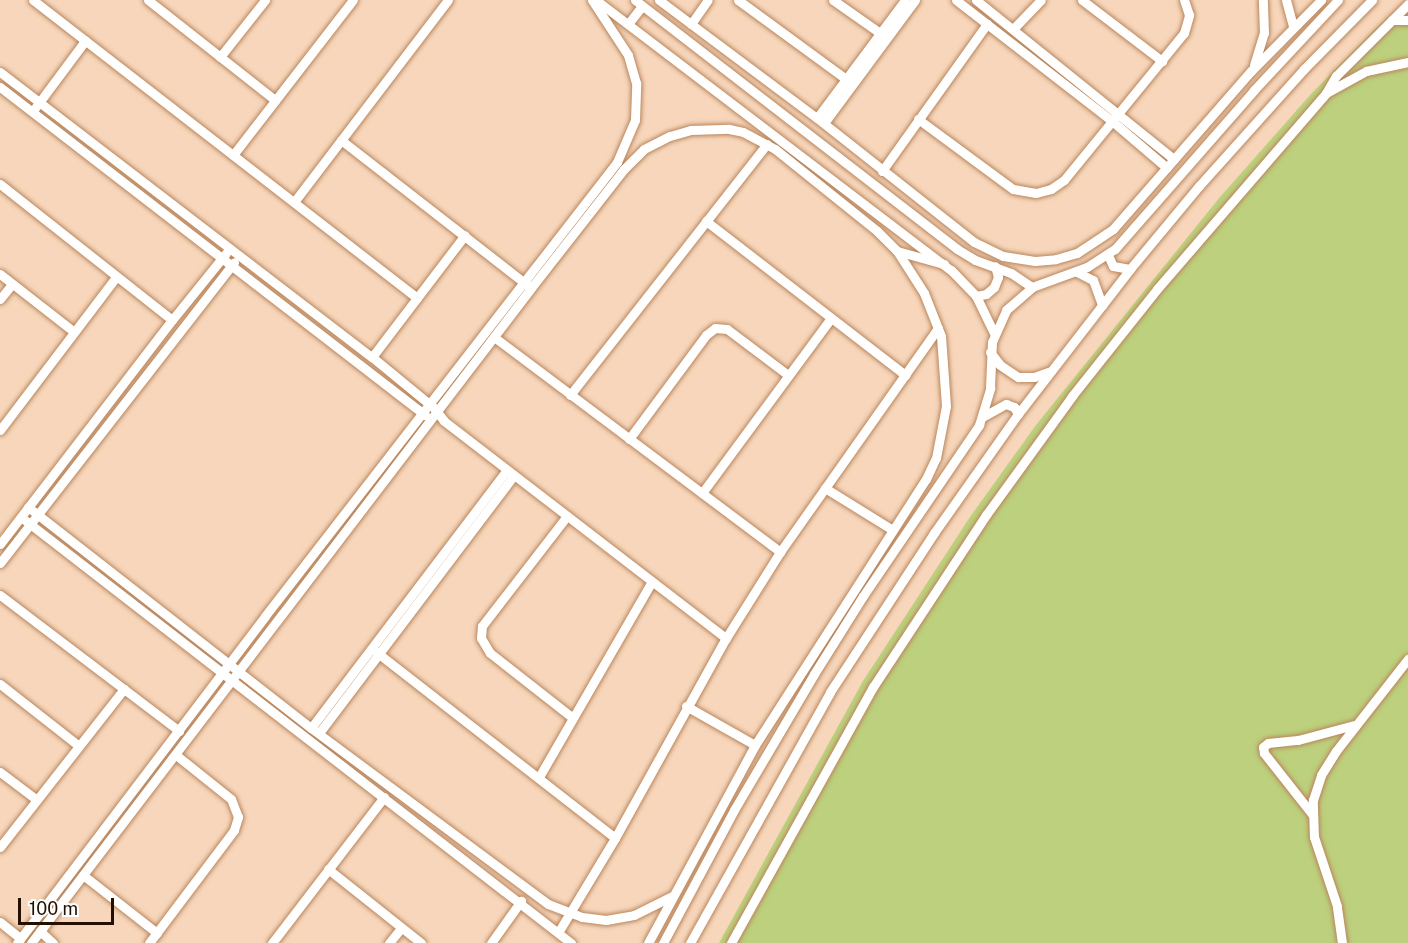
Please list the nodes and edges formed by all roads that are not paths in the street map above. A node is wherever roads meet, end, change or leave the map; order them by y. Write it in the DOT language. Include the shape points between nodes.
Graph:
graph roads {
  1 [pos="33,0"];
  2 [pos="148,0"];
  3 [pos="265,0"];
  4 [pos="352,0"];
  5 [pos="448,0"];
  6 [pos="592,0"];
  7 [pos="597,0"];
  8 [pos="659,0"];
  9 [pos="708,0"];
  10 [pos="738,0"];
  11 [pos="834,0"];
  12 [pos="904,0"];
  13 [pos="915,0"];
  14 [pos="956,0"];
  15 [pos="976,0"];
  16 [pos="1041,0"];
  17 [pos="1082,0"];
  18 [pos="1184,0"];
  19 [pos="1263,0"];
  20 [pos="1286,0"];
  21 [pos="1321,0"];
  22 [pos="1338,0"];
  23 [pos="1371,0"];
  24 [pos="638,3"];
  25 [pos="1408,4"];
  26 [pos="1000,19"];
  27 [pos="1392,20"];
  28 [pos="1408,20"];
  29 [pos="628,24"];
  30 [pos="691,24"];
  31 [pos="990,26"];
  32 [pos="1293,27"];
  33 [pos="1013,29"];
  34 [pos="880,33"];
  35 [pos="85,41"];
  36 [pos="220,57"];
  37 [pos="1162,61"];
  38 [pos="1408,62"];
  39 [pos="1345,66"];
  40 [pos="1251,71"];
  41 [pos="0,72"];
  42 [pos="1353,77"];
  43 [pos="846,79"];
  44 [pos="0,87"];
  45 [pos="1326,93"];
  46 [pos="275,100"];
  47 [pos="39,103"];
  48 [pos="32,112"];
  49 [pos="1119,112"];
  50 [pos="918,119"];
  51 [pos="821,121"];
  52 [pos="1112,121"];
  53 [pos="630,137"];
  54 [pos="341,140"];
  55 [pos="767,144"];
  56 [pos="644,149"];
  57 [pos="233,155"];
  58 [pos="1174,159"];
  59 [pos="1167,168"];
  60 [pos="882,171"];
  61 [pos="0,184"];
  62 [pos="294,202"];
  63 [pos="706,221"];
  64 [pos="465,235"];
  65 [pos="230,249"];
  66 [pos="897,251"];
  67 [pos="1108,255"];
  68 [pos="238,256"];
  69 [pos="223,258"];
  70 [pos="944,264"];
  71 [pos="232,265"];
  72 [pos="995,266"];
  73 [pos="1130,269"];
  74 [pos="1076,272"];
  75 [pos="0,274"];
  76 [pos="116,278"];
  77 [pos="12,284"];
  78 [pos="528,285"];
  79 [pos="1032,287"];
  80 [pos="975,296"];
  81 [pos="417,298"];
  82 [pos="0,299"];
  83 [pos="1102,305"];
  84 [pos="831,318"];
  85 [pos="171,320"];
  86 [pos="938,328"];
  87 [pos="74,331"];
  88 [pos="994,333"];
  89 [pos="494,337"];
  90 [pos="990,352"];
  91 [pos="372,357"];
  92 [pos="1051,370"];
  93 [pos="788,375"];
  94 [pos="905,375"];
  95 [pos="570,395"];
  96 [pos="430,404"];
  97 [pos="422,414"];
  98 [pos="1018,414"];
  99 [pos="435,415"];
  100 [pos="983,417"];
  101 [pos="0,430"];
  102 [pos="629,440"];
  103 [pos="511,472"];
  104 [pos="825,488"];
  105 [pos="702,493"];
  106 [pos="28,507"];
  107 [pos="38,514"];
  108 [pos="567,516"];
  109 [pos="21,517"];
  110 [pos="30,524"];
  111 [pos="891,529"];
  112 [pos="0,544"];
  113 [pos="780,552"];
  114 [pos="0,563"];
  115 [pos="652,581"];
  116 [pos="0,595"];
  117 [pos="726,638"];
  118 [pos="375,651"];
  119 [pos="1408,659"];
  120 [pos="230,663"];
  121 [pos="239,669"];
  122 [pos="222,673"];
  123 [pos="231,680"];
  124 [pos="0,684"];
  125 [pos="124,689"];
  126 [pos="686,706"];
  127 [pos="573,718"];
  128 [pos="1354,725"];
  129 [pos="179,731"];
  130 [pos="315,731"];
  131 [pos="755,745"];
  132 [pos="79,746"];
  133 [pos="176,754"];
  134 [pos="0,772"];
  135 [pos="539,777"];
  136 [pos="384,797"];
  137 [pos="37,800"];
  138 [pos="418,808"];
  139 [pos="1312,814"];
  140 [pos="411,818"];
  141 [pos="615,837"];
  142 [pos="0,847"];
  143 [pos="328,870"];
  144 [pos="83,875"];
  145 [pos="65,879"];
  146 [pos="74,886"];
  147 [pos="672,896"];
  148 [pos="520,902"];
  149 [pos="570,914"];
  150 [pos="0,922"];
  151 [pos="401,928"];
  152 [pos="559,931"];
  153 [pos="40,932"];
  154 [pos="156,933"];
  155 [pos="18,940"];
  156 [pos="31,943"];
  157 [pos="54,943"];
  158 [pos="149,943"];
  159 [pos="272,943"];
  160 [pos="389,943"];
  161 [pos="421,943"];
  162 [pos="492,943"];
  163 [pos="572,943"];
  164 [pos="648,943"];
  165 [pos="663,943"];
  166 [pos="690,943"];
  167 [pos="731,943"];
  168 [pos="1342,943"];
  1 -- 35 [label="street"];
  2 -- 36 [label="street"];
  3 -- 36 [label="street"];
  4 -- 46 [label="street"];
  5 -- 54 [label="street"];
  6 -- 53 [label="street" via="622,45 634,73 637,102"];
  7 -- 29 [label="street"];
  8 -- 30 [label="street"];
  9 -- 30 [label="street"];
  10 -- 43 [label="street"];
  11 -- 34 [label="street"];
  12 -- 34 [label="street"];
  13 -- 51 [label="street"];
  14 -- 31 [label="street"];
  15 -- 26 [label="street"];
  16 -- 33 [label="street"];
  17 -- 37 [label="street"];
  18 -- 37 [label="street" via="1188,24"];
  19 -- 40 [label="street" via="1264,33"];
  20 -- 32 [label="street"];
  21 -- 32 [label="street"];
  22 -- 67 [label="street"];
  23 -- 73 [label="street" via="1282,94"];
  24 -- 29 [label="street"];
  24 -- 72 [label="street" via="957,249"];
  25 -- 27 [label="street"];
  26 -- 31 [label="street"];
  26 -- 33 [label="street"];
  27 -- 28 [label="street"];
  27 -- 39 [label="street"];
  29 -- 70 [label="street"];
  30 -- 51 [label="street"];
  31 -- 50 [label="street"];
  31 -- 52 [label="street"];
  32 -- 40 [label="street"];
  33 -- 49 [label="street"];
  34 -- 43 [label="street"];
  35 -- 47 [label="street"];
  35 -- 57 [label="street"];
  36 -- 46 [label="street"];
  37 -- 49 [label="street"];
  38 -- 42 [label="street"];
  39 -- 42 [label="street"];
  39 -- 45 [label="street"];
  40 -- 58 [label="street"];
  41 -- 47 [label="street"];
  42 -- 45 [label="street"];
  43 -- 51 [label="street"];
  44 -- 48 [label="street"];
  45 -- 167 [label="street" via="1157,289 1072,396 986,515 873,687"];
  46 -- 57 [label="street"];
  47 -- 48 [label="street"];
  47 -- 65 [label="street"];
  48 -- 69 [label="street"];
  49 -- 52 [label="street"];
  49 -- 58 [label="street"];
  50 -- 52 [label="street" via="1013,189 1028,193 1044,191 1064,180"];
  50 -- 60 [label="street"];
  51 -- 60 [label="street"];
  52 -- 59 [label="street"];
  53 -- 56 [label="street"];
  53 -- 78 [label="street" via="611,171"];
  54 -- 62 [label="street"];
  54 -- 64 [label="street"];
  55 -- 56 [label="street" via="743,132 707,128 670,136"];
  55 -- 63 [label="street"];
  55 -- 66 [label="street"];
  56 -- 78 [label="street"];
  57 -- 62 [label="street"];
  58 -- 59 [label="street"];
  59 -- 60 [label="street" via="1113,229 1096,242 1067,256 1035,261 1013,259 983,248"];
  61 -- 76 [label="street"];
  62 -- 81 [label="street"];
  63 -- 84 [label="street"];
  63 -- 95 [label="street"];
  64 -- 78 [label="street"];
  64 -- 81 [label="street"];
  65 -- 68 [label="street"];
  65 -- 69 [label="street"];
  66 -- 70 [label="street"];
  66 -- 86 [label="street" via="924,293"];
  67 -- 73 [label="street" via="1113,266"];
  67 -- 74 [label="street"];
  68 -- 71 [label="street"];
  68 -- 91 [label="street"];
  69 -- 71 [label="street"];
  69 -- 85 [label="street"];
  70 -- 80 [label="street"];
  71 -- 97 [label="street"];
  71 -- 107 [label="street"];
  72 -- 79 [label="street"];
  72 -- 80 [label="street" via="998,277 994,287"];
  73 -- 83 [label="street"];
  74 -- 79 [label="street"];
  74 -- 83 [label="street" via="1093,280"];
  75 -- 77 [label="street"];
  76 -- 85 [label="street"];
  76 -- 87 [label="street"];
  77 -- 82 [label="street"];
  77 -- 87 [label="street"];
  78 -- 89 [label="street"];
  78 -- 96 [label="street"];
  79 -- 88 [label="street" via="1011,304"];
  80 -- 88 [label="street"];
  81 -- 91 [label="street"];
  83 -- 92 [label="street"];
  84 -- 93 [label="street"];
  84 -- 94 [label="street"];
  85 -- 106 [label="street"];
  86 -- 94 [label="street"];
  86 -- 111 [label="street" via="946,384 942,436 926,479"];
  87 -- 101 [label="street"];
  88 -- 90 [label="street"];
  89 -- 95 [label="street"];
  89 -- 99 [label="street"];
  90 -- 92 [label="street" via="1000,365 1018,377 1034,377"];
  90 -- 100 [label="street" via="990,388"];
  91 -- 96 [label="street"];
  92 -- 98 [label="street"];
  93 -- 102 [label="street" via="727,329 715,328"];
  93 -- 105 [label="street"];
  94 -- 104 [label="street"];
  95 -- 102 [label="street"];
  96 -- 97 [label="street"];
  96 -- 99 [label="street"];
  97 -- 99 [label="street"];
  97 -- 120 [label="street"];
  98 -- 100 [label="street" via="1006,404"];
  98 -- 166 [label="street" via="934,532 830,692"];
  99 -- 103 [label="street"];
  99 -- 121 [label="street"];
  100 -- 165 [label="street" via="809,683 734,810"];
  102 -- 105 [label="street"];
  103 -- 108 [label="street"];
  103 -- 118 [label="street"];
  104 -- 111 [label="street"];
  104 -- 113 [label="street"];
  105 -- 113 [label="street"];
  106 -- 107 [label="street"];
  106 -- 109 [label="street"];
  107 -- 110 [label="street"];
  107 -- 120 [label="street"];
  108 -- 115 [label="street"];
  108 -- 127 [label="street" via="482,626 481,638 486,649"];
  109 -- 110 [label="street"];
  109 -- 112 [label="street"];
  110 -- 114 [label="street"];
  110 -- 122 [label="street"];
  111 -- 131 [label="street"];
  113 -- 117 [label="street"];
  115 -- 117 [label="street"];
  115 -- 127 [label="street"];
  116 -- 125 [label="street"];
  117 -- 126 [label="street"];
  118 -- 130 [label="street"];
  118 -- 135 [label="street"];
  119 -- 128 [label="street"];
  120 -- 121 [label="street"];
  120 -- 122 [label="street"];
  121 -- 123 [label="street"];
  121 -- 130 [label="street"];
  122 -- 123 [label="street"];
  122 -- 129 [label="street"];
  123 -- 133 [label="street"];
  123 -- 136 [label="street"];
  124 -- 132 [label="street"];
  125 -- 129 [label="street"];
  125 -- 132 [label="street"];
  126 -- 131 [label="street"];
  126 -- 141 [label="street"];
  127 -- 135 [label="street"];
  128 -- 139 [label="street" via="1321,775"];
  128 -- 139 [label="street" via="1278,742 1270,760"];
  129 -- 145 [label="street"];
  130 -- 138 [label="street"];
  131 -- 147 [label="street"];
  132 -- 137 [label="street"];
  133 -- 144 [label="street"];
  133 -- 154 [label="street" via="231,799 238,817 234,830"];
  134 -- 137 [label="street"];
  135 -- 141 [label="street"];
  136 -- 140 [label="street"];
  136 -- 143 [label="street"];
  137 -- 142 [label="street"];
  138 -- 140 [label="street"];
  138 -- 149 [label="street" via="548,904"];
  139 -- 168 [label="street" via="1316,843 1337,906"];
  140 -- 148 [label="street"];
  141 -- 149 [label="street"];
  143 -- 151 [label="street"];
  143 -- 159 [label="street"];
  144 -- 146 [label="street"];
  144 -- 154 [label="street"];
  145 -- 146 [label="street"];
  145 -- 155 [label="street"];
  146 -- 153 [label="street"];
  147 -- 149 [label="street" via="621,919"];
  147 -- 164 [label="street"];
  148 -- 152 [label="street"];
  148 -- 162 [label="street"];
  149 -- 152 [label="street"];
  150 -- 155 [label="street"];
  151 -- 160 [label="street"];
  151 -- 161 [label="street"];
  152 -- 163 [label="street"];
  153 -- 156 [label="street"];
  153 -- 157 [label="street"];
  154 -- 158 [label="street"];
}
